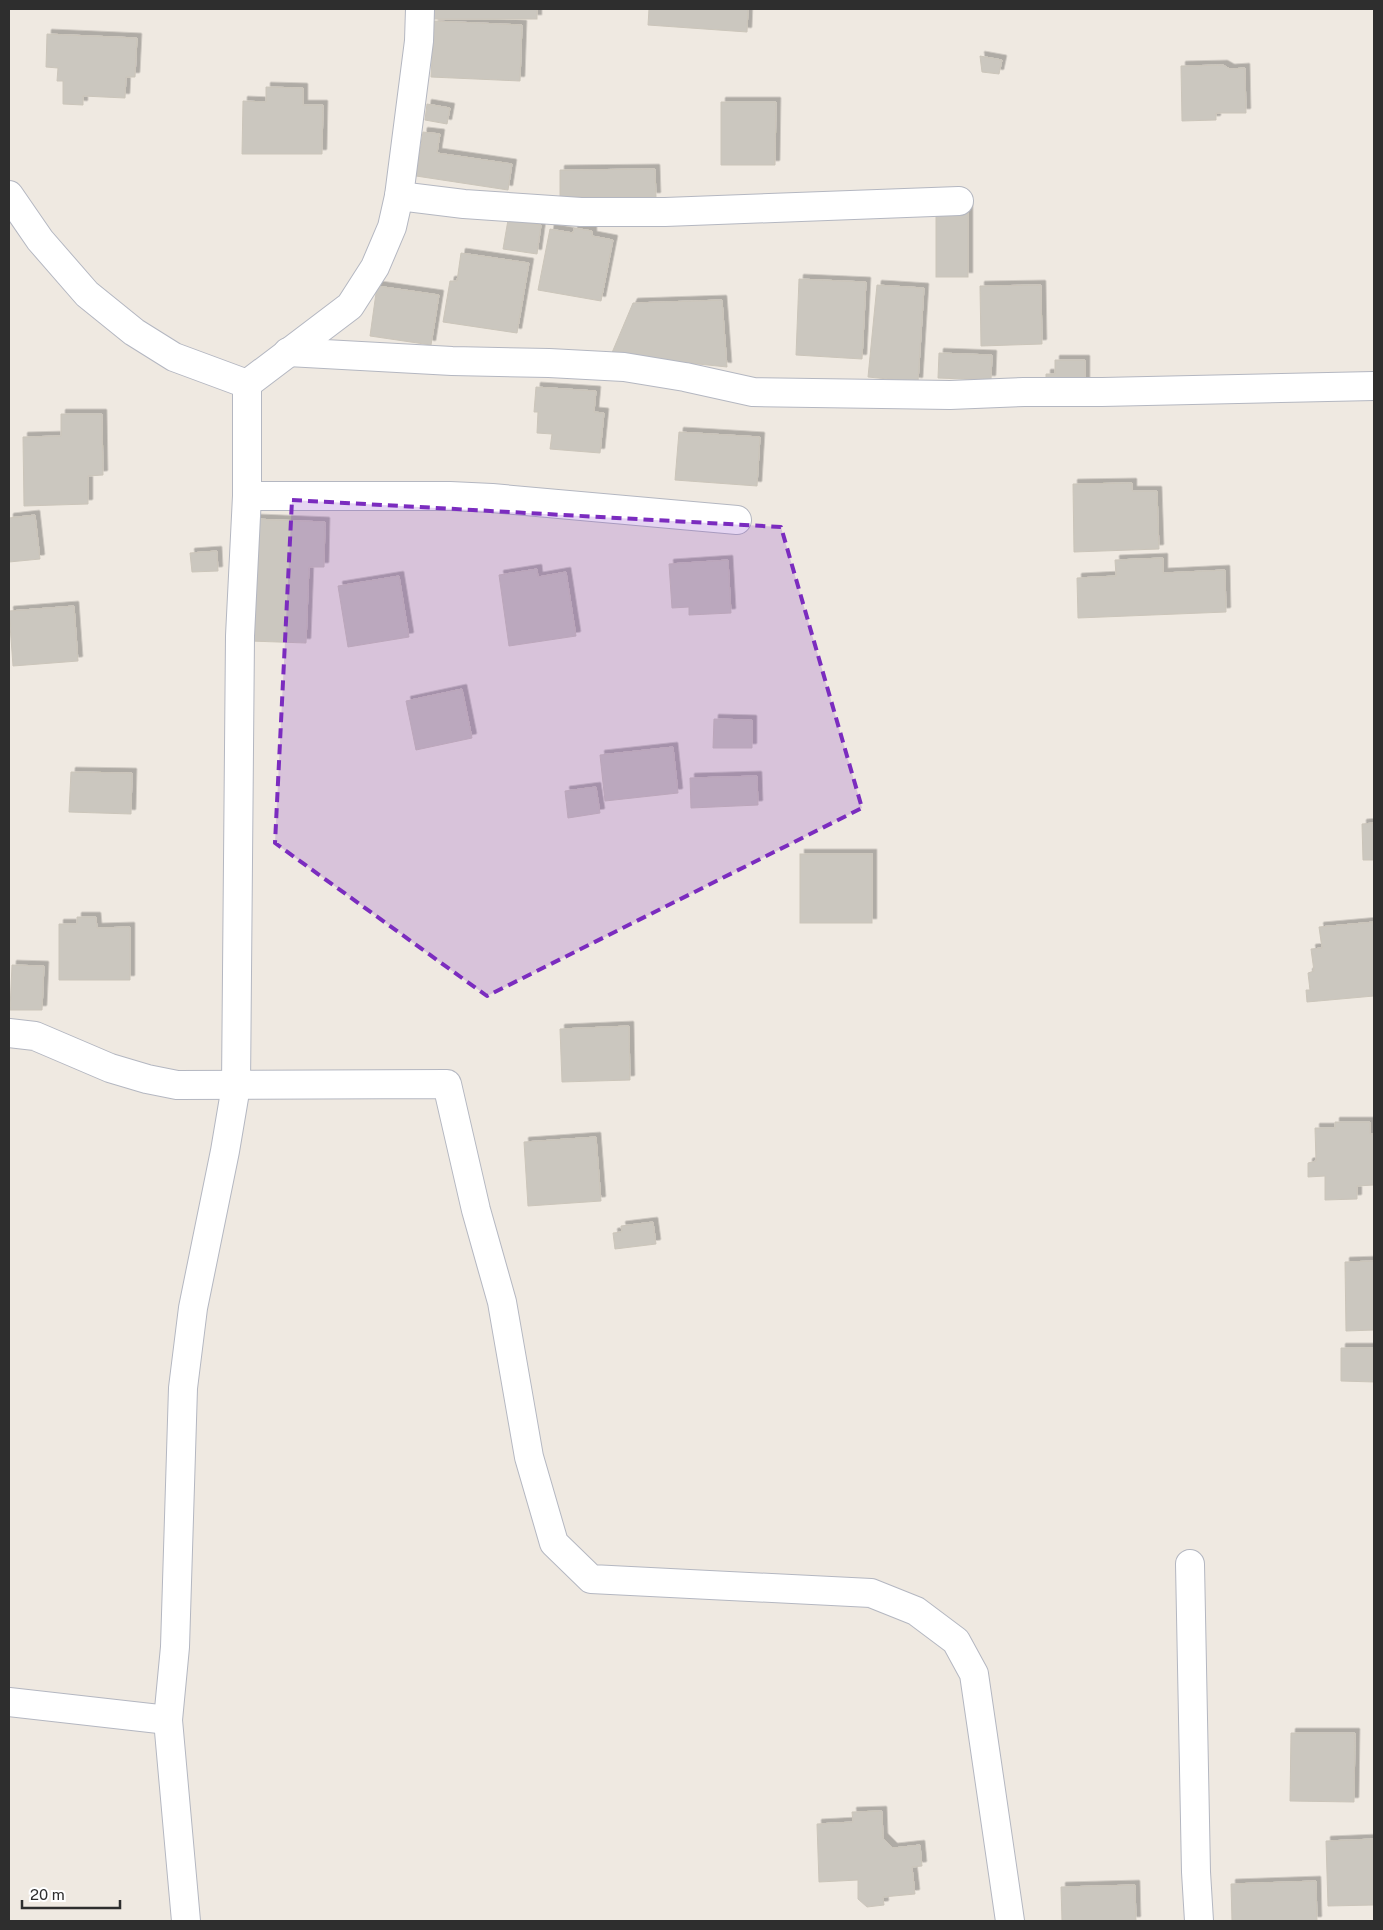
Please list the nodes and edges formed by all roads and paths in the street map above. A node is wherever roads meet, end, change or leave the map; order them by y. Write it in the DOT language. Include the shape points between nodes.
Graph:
graph roads {
  1 [pos="420,9"];
  2 [pos="9,194"];
  3 [pos="399,196"];
  4 [pos="959,201"];
  5 [pos="288,352"];
  6 [pos="247,384"];
  7 [pos="1374,386"];
  8 [pos="247,496"];
  9 [pos="737,520"];
  10 [pos="9,1033"];
  11 [pos="236,1086"];
  12 [pos="1190,1564"];
  13 [pos="9,1702"];
  14 [pos="168,1720"];
  15 [pos="186,1921"];
  16 [pos="1010,1921"];
  17 [pos="1199,1921"];
  1 -- 3 [label="street"];
  2 -- 6 [label="street" via="40,240 87,294 134,332 174,357"];
  3 -- 4 [label="street" via="581,212"];
  3 -- 5 [label="street" via="392,227 376,267 350,306"];
  5 -- 6 [label="street"];
  5 -- 7 [label="street" via="624,367 753,392 950,395"];
  6 -- 8 [label="street"];
  8 -- 9 [label="street" via="492,498"];
  8 -- 11 [label="street" via="240,636"];
  10 -- 11 [label="street" via="35,1036 110,1068 147,1079 177,1085"];
  11 -- 14 [label="street" via="193,1308 183,1388 175,1647"];
  11 -- 16 [label="street" via="446,1084 502,1302 529,1457 554,1543 591,1579 871,1593 916,1611 956,1641 974,1674"];
  12 -- 17 [label="street"];
  13 -- 14 [label="street"];
  14 -- 15 [label="street"];
}
